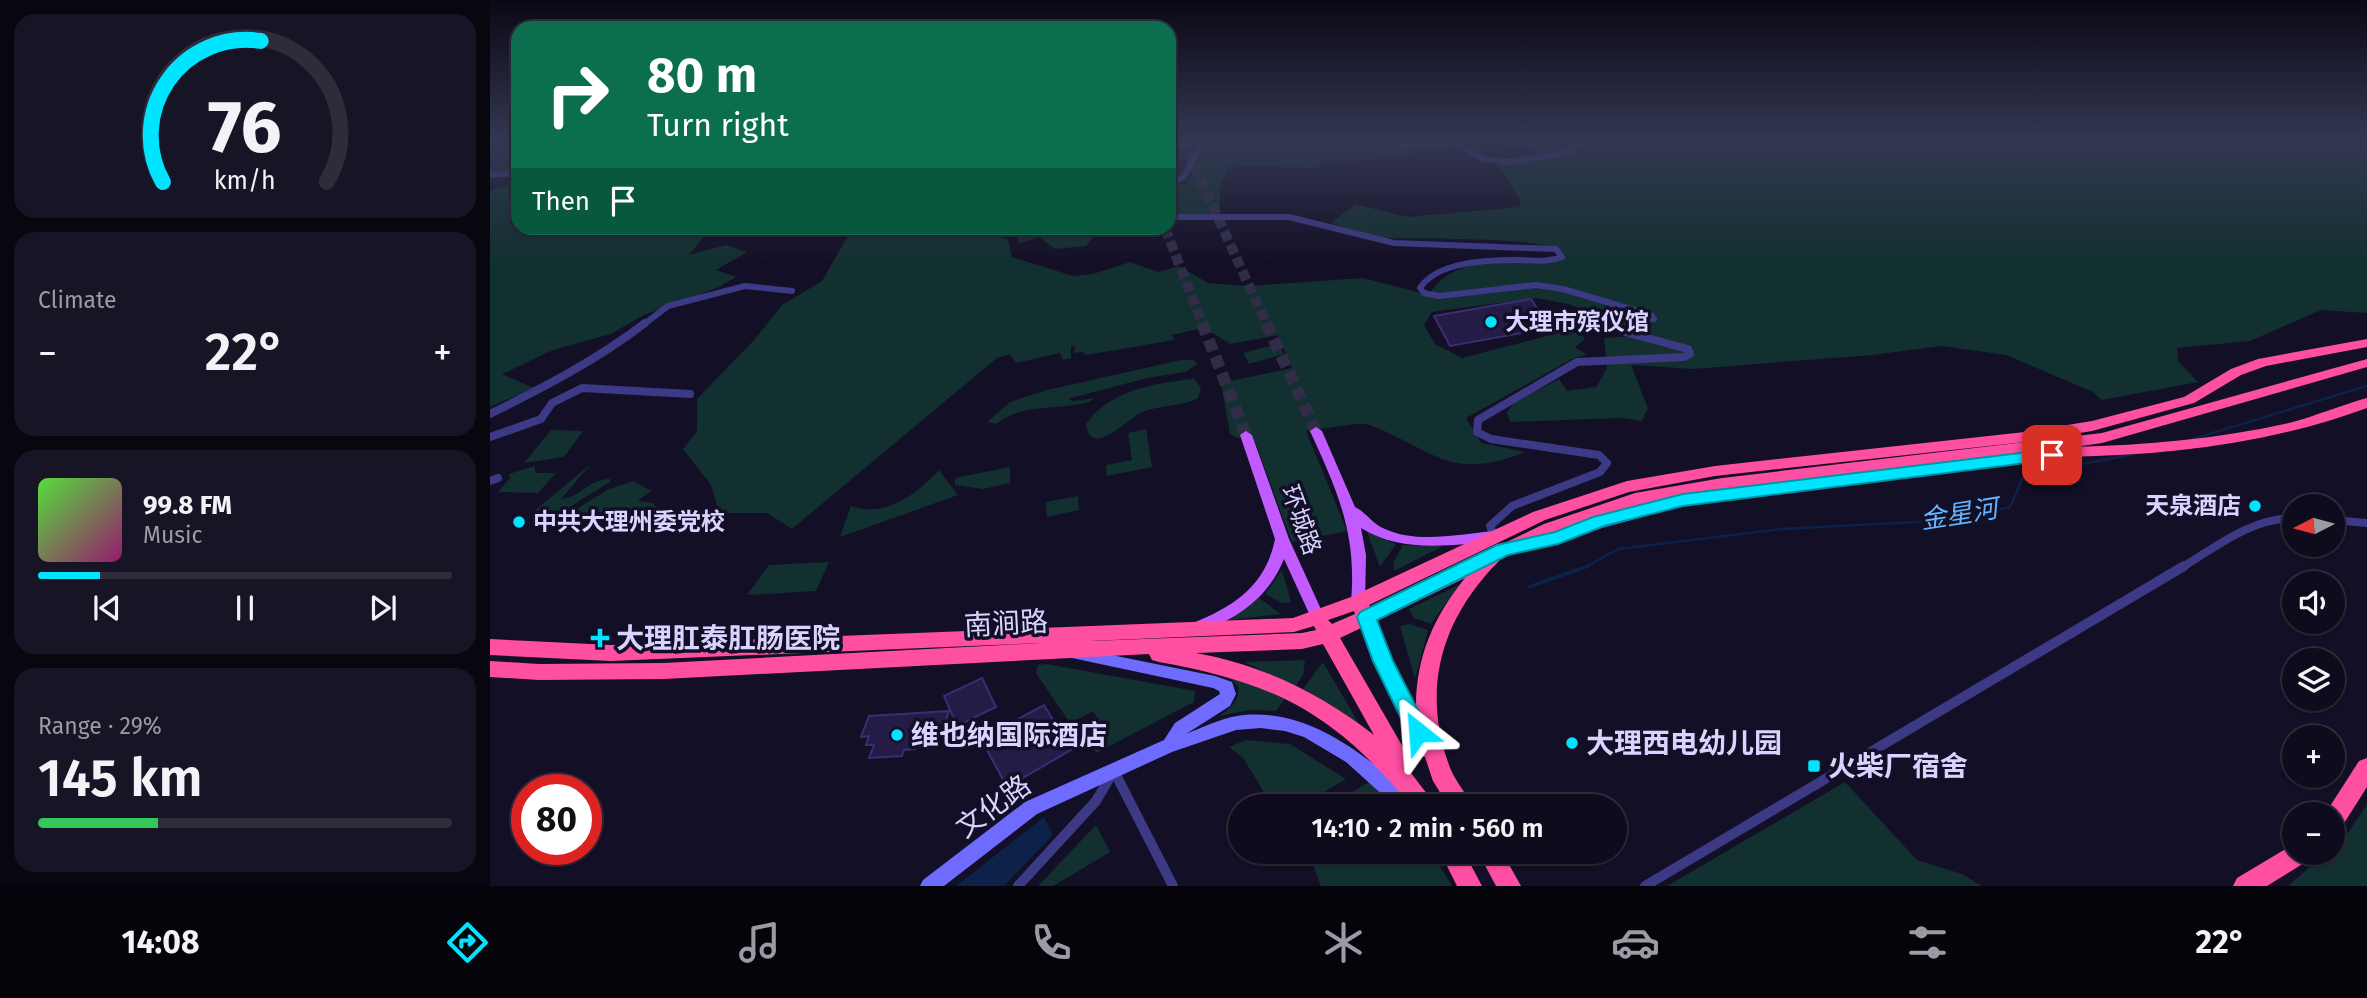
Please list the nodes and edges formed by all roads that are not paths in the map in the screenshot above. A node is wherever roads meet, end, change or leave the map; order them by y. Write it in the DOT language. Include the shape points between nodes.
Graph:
graph roads {
  1 [pos="1176,217"];
  2 [pos="792,291"];
  3 [pos="2367,343"];
  4 [pos="2367,363"];
  5 [pos="690,394"];
  6 [pos="2367,403"];
  7 [pos="490,414"];
  8 [pos="1316,431"];
  9 [pos="1246,435"];
  10 [pos="490,438"];
  11 [pos="1997,446"];
  12 [pos="2073,452"];
  13 [pos="1352,508"];
  14 [pos="2282,518"];
  15 [pos="2345,521"];
  16 [pos="2367,523"];
  17 [pos="1282,539"];
  18 [pos="1498,546"];
  19 [pos="1362,609"];
  20 [pos="1323,627"];
  21 [pos="1188,631"];
  22 [pos="490,647"];
  23 [pos="1122,648"];
  24 [pos="1057,650"];
  25 [pos="492,671"];
  26 [pos="1170,745"];
  27 [pos="2367,768"];
  28 [pos="1114,771"];
  29 [pos="1441,774"];
  30 [pos="1403,794"];
  31 [pos="1410,794"];
  32 [pos="1412,794"];
  33 [pos="1453,794"];
  34 [pos="2345,802"];
  35 [pos="1457,864"];
  36 [pos="1496,864"];
  37 [pos="2282,864"];
  38 [pos="929,886"];
  39 [pos="1018,886"];
  40 [pos="1173,886"];
  41 [pos="1470,886"];
  42 [pos="1509,886"];
  43 [pos="1645,886"];
  44 [pos="2245,886"];
  1 -- 18 [label="street" via="1289,217 1394,243 1556,249 1562,257 1555,261 1465,265 1431,275 1420,288 1439,296 1536,285 1563,289 1651,314 1654,319 1648,321 1614,317 1608,322 1621,331 1688,349 1690,354 1684,357 1577,362 1478,420 1477,432 1491,439 1599,455 1607,463 1600,472 1503,511 1490,526"];
  2 -- 7 [label="street" via="745,286 668,306 612,348"];
  3 -- 11 [label="highway" via="2275,359 2236,372 2189,400 2161,409 2025,436"];
  4 -- 11 [label="highway" via="2102,438"];
  5 -- 10 [label="street" via="582,388 552,403 541,419"];
  6 -- 12 [label="highway" via="2287,429 2232,440"];
  8 -- 13 [label="main road, 环城路"];
  9 -- 17 [label="main road, 环城路"];
  11 -- 12 [label="highway"];
  11 -- 18 [label="highway" via="1677,490 1592,512"];
  12 -- 18 [label="street" via="1683,500 1558,538"];
  13 -- 18 [label="main road" via="1363,524 1401,538"];
  13 -- 19 [label="main road, 环城路"];
  14 -- 43 [label="street" via="2251,526"];
  15 -- 16 [label="street"];
  17 -- 20 [label="main road, 环城路"];
  17 -- 21 [label="main road" via="1274,567 1252,595 1229,613"];
  18 -- 19 [label="highway"];
  18 -- 29 [label="highway" via="1454,603 1432,653 1426,720"];
  19 -- 20 [label="highway"];
  19 -- 29 [label="highway" via="1401,699"];
  20 -- 21 [label="highway, 南涧路"];
  20 -- 23 [label="highway, 南涧路" via="1302,641"];
  20 -- 32 [label="highway"];
  21 -- 22 [label="highway, 南涧路" via="611,653"];
  23 -- 24 [label="highway, 南涧路"];
  23 -- 31 [label="highway" via="1232,667 1295,693 1374,747"];
  24 -- 25 [label="highway, 南涧路" via="664,671"];
  24 -- 26 [label="street" via="1226,687 1224,701 1181,728"];
  26 -- 28 [label="street, 文化路"];
  26 -- 30 [label="street" via="1241,722 1290,724 1341,750"];
  27 -- 34 [label="highway"];
  28 -- 38 [label="street, 文化路" via="1031,808"];
  28 -- 39 [label="street" via="1096,801"];
  28 -- 40 [label="street"];
  29 -- 33 [label="highway"];
  35 -- 41 [label="highway"];
  36 -- 42 [label="highway"];
  37 -- 44 [label="highway"];
}
